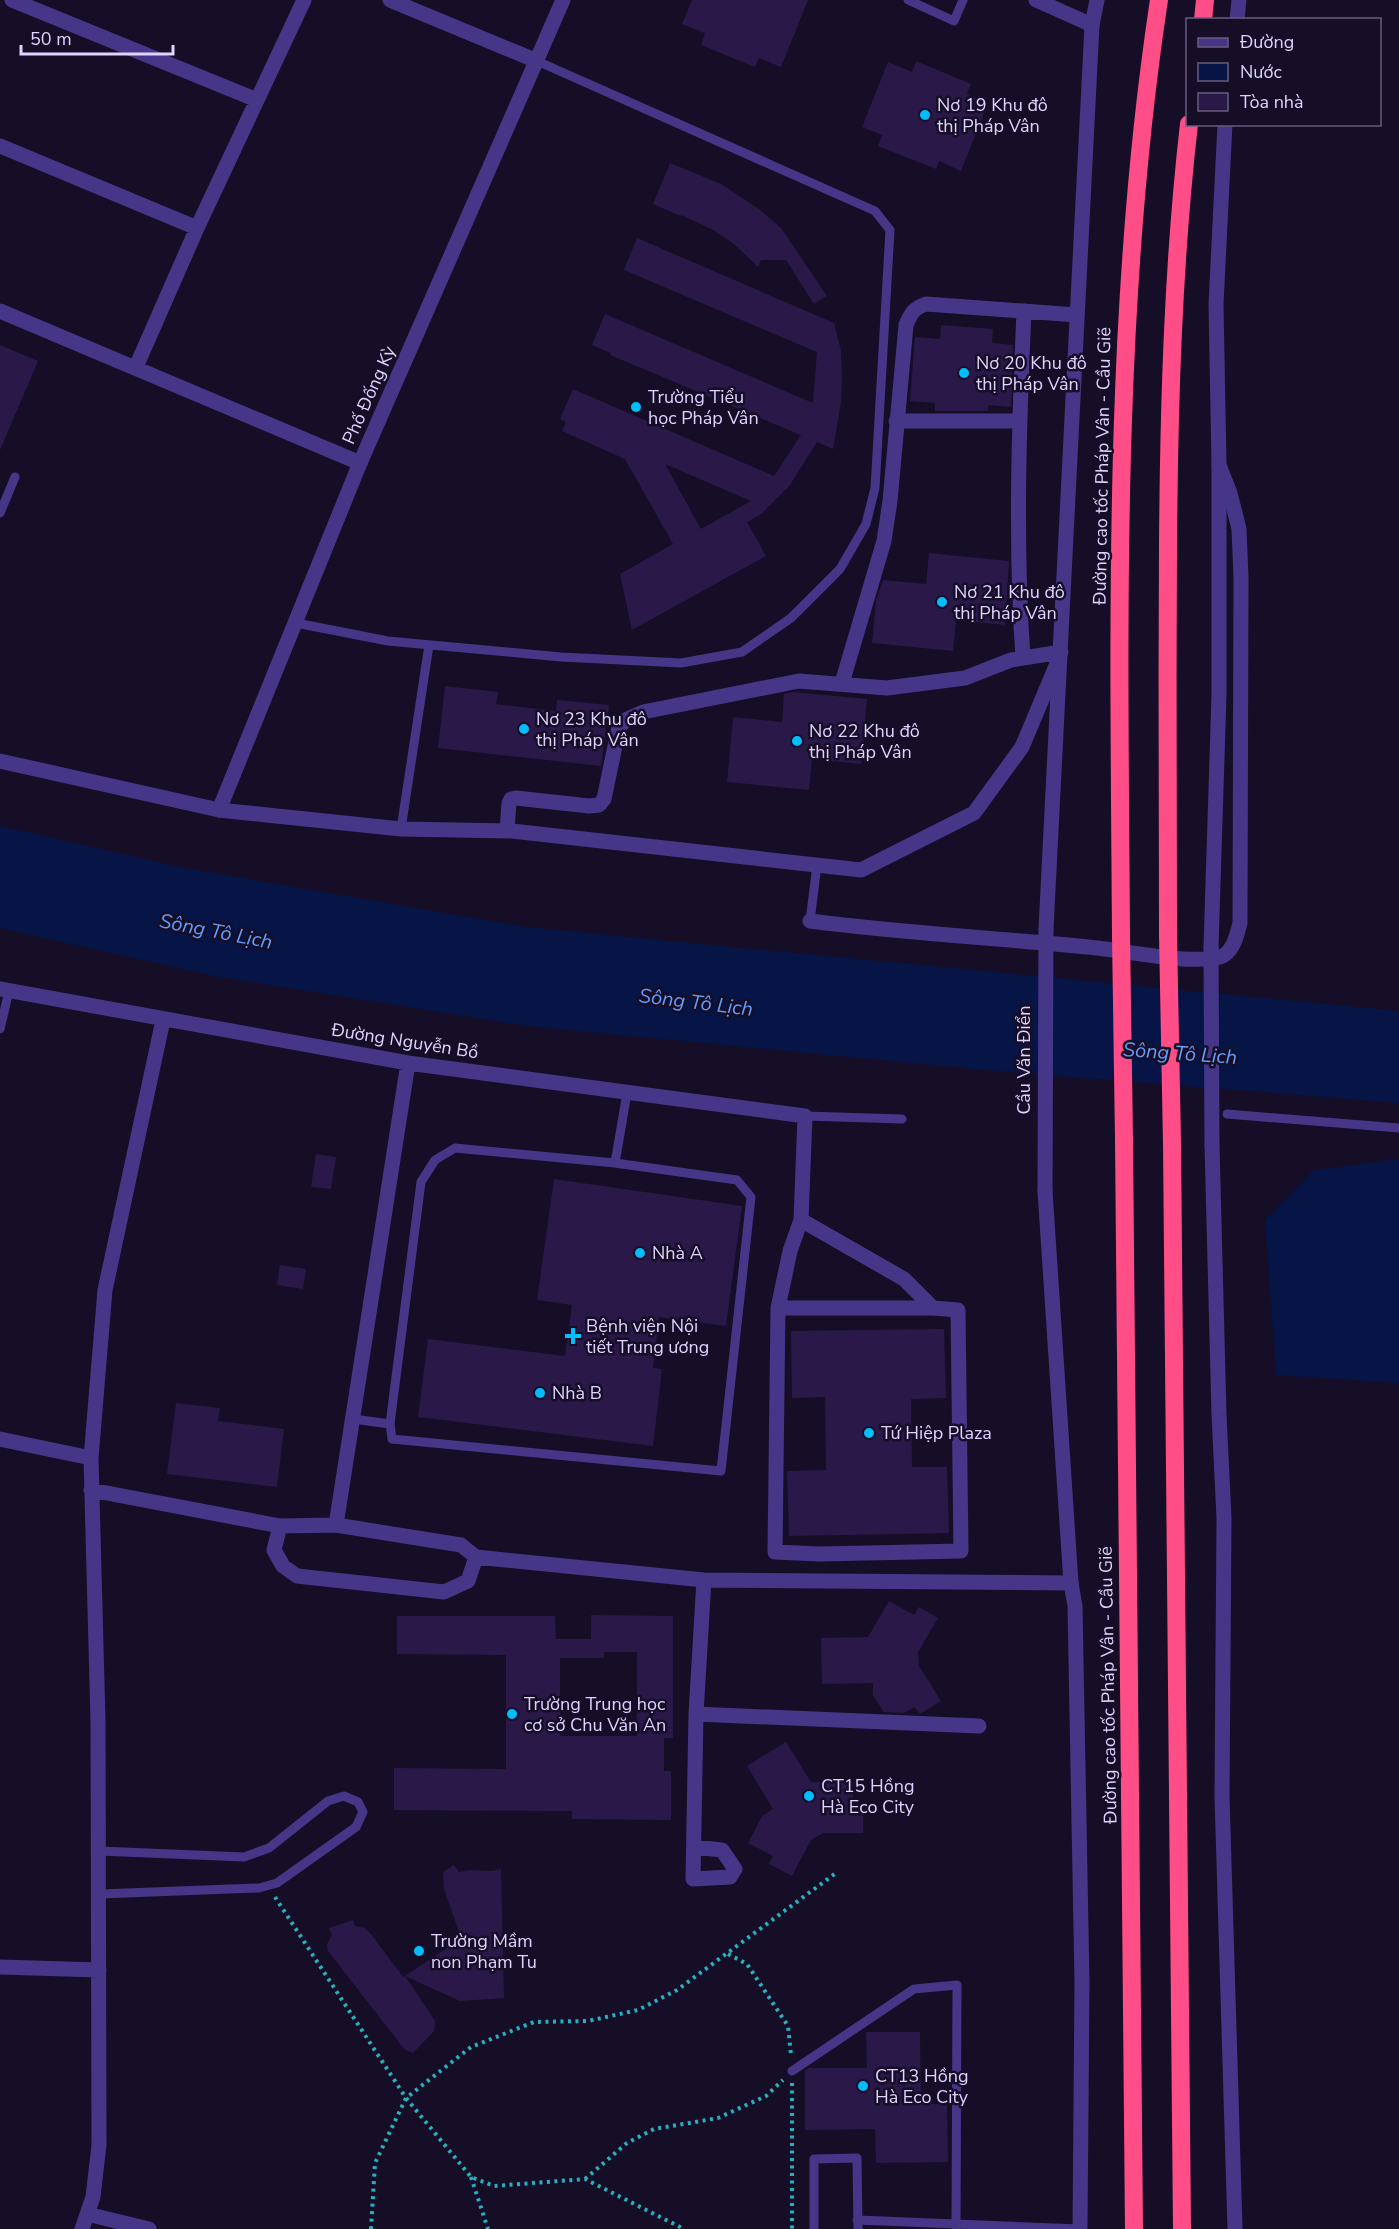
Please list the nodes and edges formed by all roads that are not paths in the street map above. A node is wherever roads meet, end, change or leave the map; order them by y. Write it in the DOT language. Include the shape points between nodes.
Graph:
graph roads {
  1 [pos="12,0"];
  2 [pos="304,0"];
  3 [pos="390,0"];
  4 [pos="563,0"];
  5 [pos="908,0"];
  6 [pos="963,0"];
  7 [pos="1036,0"];
  8 [pos="1097,0"];
  9 [pos="1159,0"];
  10 [pos="1205,0"];
  11 [pos="1239,0"];
  12 [pos="1203,18"];
  13 [pos="1237,18"];
  14 [pos="1092,25"];
  15 [pos="537,62"];
  16 [pos="257,100"];
  17 [pos="1189,126"];
  18 [pos="1225,126"];
  19 [pos="0,146"];
  20 [pos="197,228"];
  21 [pos="0,310"];
  22 [pos="1024,311"];
  23 [pos="1077,315"];
  24 [pos="136,367"];
  25 [pos="1020,421"];
  26 [pos="896,422"];
  27 [pos="360,463"];
  28 [pos="1219,465"];
  29 [pos="15,477"];
  30 [pos="0,513"];
  31 [pos="296,623"];
  32 [pos="429,645"];
  33 [pos="1061,652"];
  34 [pos="1023,658"];
  35 [pos="842,683"];
  36 [pos="0,761"];
  37 [pos="219,810"];
  38 [pos="401,829"];
  39 [pos="507,831"];
  40 [pos="817,865"];
  41 [pos="810,921"];
  42 [pos="4,990"];
  43 [pos="163,1020"];
  44 [pos="0,1029"];
  45 [pos="408,1063"];
  46 [pos="627,1092"];
  47 [pos="1227,1114"];
  48 [pos="806,1116"];
  49 [pos="902,1119"];
  50 [pos="1399,1128"];
  51 [pos="615,1163"];
  52 [pos="801,1220"];
  53 [pos="778,1308"];
  54 [pos="933,1308"];
  55 [pos="353,1419"];
  56 [pos="390,1424"];
  57 [pos="0,1439"];
  58 [pos="91,1458"];
  59 [pos="91,1490"];
  60 [pos="280,1526"];
  61 [pos="336,1526"];
  62 [pos="476,1557"];
  63 [pos="705,1580"];
  64 [pos="1071,1583"];
  65 [pos="696,1714"];
  66 [pos="979,1726"];
  67 [pos="693,1847"];
  68 [pos="99,1851"];
  69 [pos="100,1894"];
  70 [pos="0,1967"];
  71 [pos="99,1970"];
  72 [pos="792,2070"];
  73 [pos="85,2222"];
  74 [pos="858,2224"];
  75 [pos="956,2226"];
  76 [pos="149,2229"];
  77 [pos="814,2229"];
  78 [pos="1080,2229"];
  79 [pos="1134,2229"];
  80 [pos="1182,2229"];
  81 [pos="1235,2229"];
  1 -- 16 [label="street"];
  2 -- 16 [label="street"];
  3 -- 15 [label="street"];
  4 -- 15 [label="street, Phố Đống Kỳ"];
  5 -- 6 [label="lane" via="954,21"];
  7 -- 14 [label="street"];
  8 -- 14 [label="street, Cầu Văn Điển"];
  9 -- 79 [label="highway, Đường cao tốc Pháp Vân - Cầu Giẽ, bridge" via="1131,239 1119,599"];
  10 -- 12 [label="highway"];
  11 -- 13 [label="street"];
  14 -- 23 [label="street, Cầu Văn Điển"];
  15 -- 27 [label="street, Phố Đống Kỳ"];
  15 -- 32 [label="lane" via="875,211 890,230 875,488 866,524 840,569 791,618 742,652 681,663"];
  16 -- 20 [label="street"];
  17 -- 80 [label="highway, bridge" via="1180,202 1169,390 1167,687"];
  18 -- 28 [label="street" via="1216,304"];
  19 -- 20 [label="street"];
  20 -- 24 [label="street"];
  21 -- 24 [label="street"];
  22 -- 23 [label="street"];
  22 -- 25 [label="street"];
  22 -- 26 [label="street" via="926,304 915,308 906,325"];
  23 -- 33 [label="street, Cầu Văn Điển"];
  24 -- 27 [label="street"];
  25 -- 26 [label="street"];
  25 -- 34 [label="street" via="1018,582"];
  26 -- 35 [label="street" via="884,541"];
  27 -- 31 [label="street, Phố Đống Kỳ"];
  28 -- 41 [label="street" via="1239,529 1241,577 1240,923 1234,943 1223,956 1200,960"];
  28 -- 81 [label="street, bridge" via="1219,695 1211,947 1212,1145 1224,1518 1222,1796"];
  29 -- 30 [label="lane"];
  31 -- 32 [label="lane"];
  31 -- 37 [label="street, Phố Đống Kỳ"];
  32 -- 38 [label="lane"];
  33 -- 34 [label="street"];
  33 -- 40 [label="street" via="1022,747 974,813 861,870"];
  33 -- 64 [label="street, Cầu Văn Điển, bridge" via="1046,929 1045,1191"];
  34 -- 35 [label="street" via="964,678 887,688"];
  35 -- 39 [label="street" via="799,681 643,712 625,720 620,727 604,799 599,805 511,799"];
  36 -- 37 [label="street"];
  37 -- 38 [label="street"];
  38 -- 39 [label="street"];
  39 -- 40 [label="street"];
  40 -- 41 [label="lane"];
  42 -- 43 [label="street, Đường Nguyễn Bồ"];
  42 -- 44 [label="lane"];
  43 -- 45 [label="street, Đường Nguyễn Bồ"];
  43 -- 58 [label="street" via="105,1290"];
  45 -- 46 [label="street, Đường Nguyễn Bồ"];
  45 -- 55 [label="street"];
  46 -- 48 [label="street, Đường Nguyễn Bồ"];
  46 -- 51 [label="lane"];
  47 -- 50 [label="lane"];
  48 -- 49 [label="lane"];
  48 -- 52 [label="street"];
  51 -- 56 [label="lane" via="455,1148 435,1160 421,1182"];
  51 -- 56 [label="lane" via="737,1180 751,1197 721,1471 392,1439"];
  52 -- 53 [label="street"];
  52 -- 54 [label="street" via="904,1280"];
  53 -- 54 [label="street"];
  53 -- 54 [label="street" via="775,1552 820,1554 961,1551 958,1310"];
  55 -- 56 [label="lane"];
  55 -- 61 [label="street"];
  57 -- 58 [label="street"];
  58 -- 59 [label="street"];
  59 -- 60 [label="street"];
  59 -- 68 [label="street"];
  60 -- 61 [label="street"];
  60 -- 62 [label="street" via="274,1550 283,1566 297,1576 444,1592 468,1581"];
  61 -- 62 [label="street" via="461,1545"];
  62 -- 63 [label="street"];
  63 -- 64 [label="street"];
  63 -- 65 [label="street"];
  64 -- 78 [label="street, Cầu Văn Điển" via="1075,1606 1082,1982"];
  65 -- 66 [label="street"];
  65 -- 67 [label="street"];
  68 -- 69 [label="street"];
  68 -- 69 [label="lane" via="243,1857 269,1848 328,1801 344,1796 358,1802 363,1812 356,1827 277,1883"];
  69 -- 71 [label="street"];
  70 -- 71 [label="street"];
  71 -- 73 [label="street" via="99,2145 93,2197"];
  72 -- 75 [label="lane" via="914,1989 957,1985"];
  73 -- 76 [label="street"];
  74 -- 75 [label="lane"];
  74 -- 77 [label="lane" via="857,2158 814,2159"];
  75 -- 78 [label="lane"];
}
